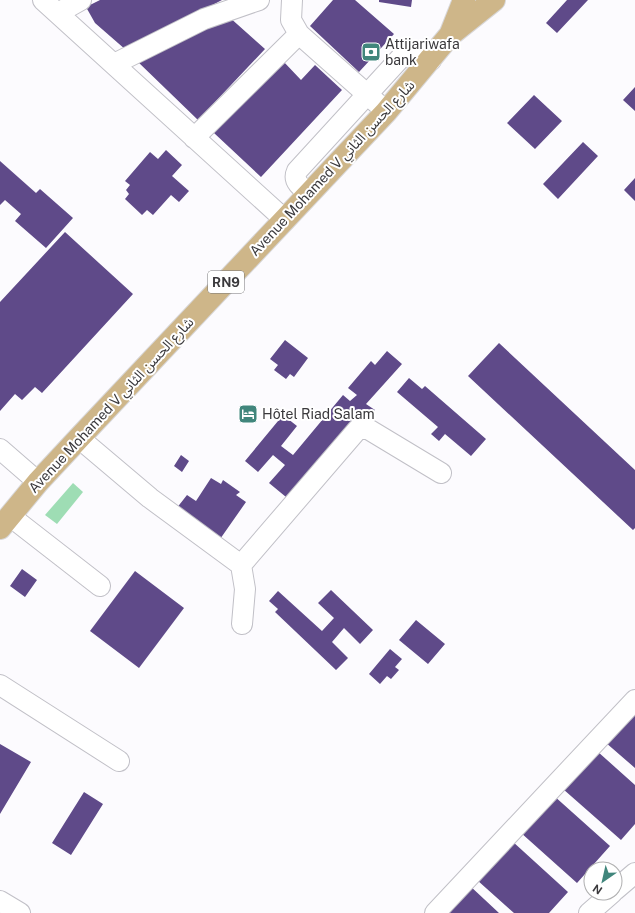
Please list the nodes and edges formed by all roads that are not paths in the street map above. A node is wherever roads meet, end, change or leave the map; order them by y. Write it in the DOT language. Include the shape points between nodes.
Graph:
graph roads {
  1 [pos="81,0"];
  2 [pos="259,0"];
  3 [pos="292,0"];
  4 [pos="464,0"];
  5 [pos="494,0"];
  6 [pos="50,7"];
  7 [pos="299,34"];
  8 [pos="450,35"];
  9 [pos="431,60"];
  10 [pos="114,64"];
  11 [pos="368,95"];
  12 [pos="386,112"];
  13 [pos="194,138"];
  14 [pos="310,193"];
  15 [pos="285,220"];
  16 [pos="79,438"];
  17 [pos="0,449"];
  18 [pos="441,473"];
  19 [pos="38,482"];
  20 [pos="5,522"];
  21 [pos="241,565"];
  22 [pos="100,586"];
  23 [pos="242,624"];
  24 [pos="0,685"];
  25 [pos="635,700"];
  26 [pos="119,761"];
  27 [pos="635,873"];
  28 [pos="623,883"];
  29 [pos="0,901"];
  30 [pos="603,901"];
  31 [pos="20,913"];
  32 [pos="435,913"];
  33 [pos="589,913"];
  1 -- 6 [label="street"];
  2 -- 10 [label="street" via="204,19"];
  3 -- 7 [label="street" via="291,20"];
  4 -- 8 [label="main road, Avenue Mohamed V شارع الحسن الثاني / RN9"];
  5 -- 8 [label="main road, Avenue Mohamed V شارع الحسن الثاني / RN9"];
  6 -- 10 [label="street"];
  7 -- 11 [label="street"];
  7 -- 13 [label="street"];
  8 -- 9 [label="main road, Avenue Mohamed V شارع الحسن الثاني / RN9"];
  9 -- 11 [label="street" via="420,52 408,51"];
  9 -- 12 [label="main road, Avenue Mohamed V شارع الحسن الثاني / RN9"];
  10 -- 13 [label="street"];
  11 -- 12 [label="street"];
  11 -- 14 [label="street" via="297,171 296,182"];
  12 -- 14 [label="main road, Avenue Mohamed V شارع الحسن الثاني / RN9"];
  13 -- 15 [label="street"];
  14 -- 15 [label="main road, Avenue Mohamed V شارع الحسن الثاني / RN9"];
  15 -- 16 [label="main road, Avenue Mohamed V شارع الحسن الثاني / RN9"];
  16 -- 19 [label="main road, Avenue Mohamed V شارع الحسن الثاني / RN9"];
  16 -- 21 [label="street" via="150,498"];
  17 -- 19 [label="street"];
  18 -- 21 [label="street" via="368,428 358,429"];
  19 -- 20 [label="main road, Avenue Mohamed V شارع الحسن الثاني / RN9"];
  20 -- 22 [label="street"];
  21 -- 23 [label="street" via="245,589"];
  24 -- 26 [label="street"];
  25 -- 32 [label="street"];
  27 -- 28 [label="street"];
  29 -- 31 [label="street"];
  30 -- 33 [label="street"];
}
